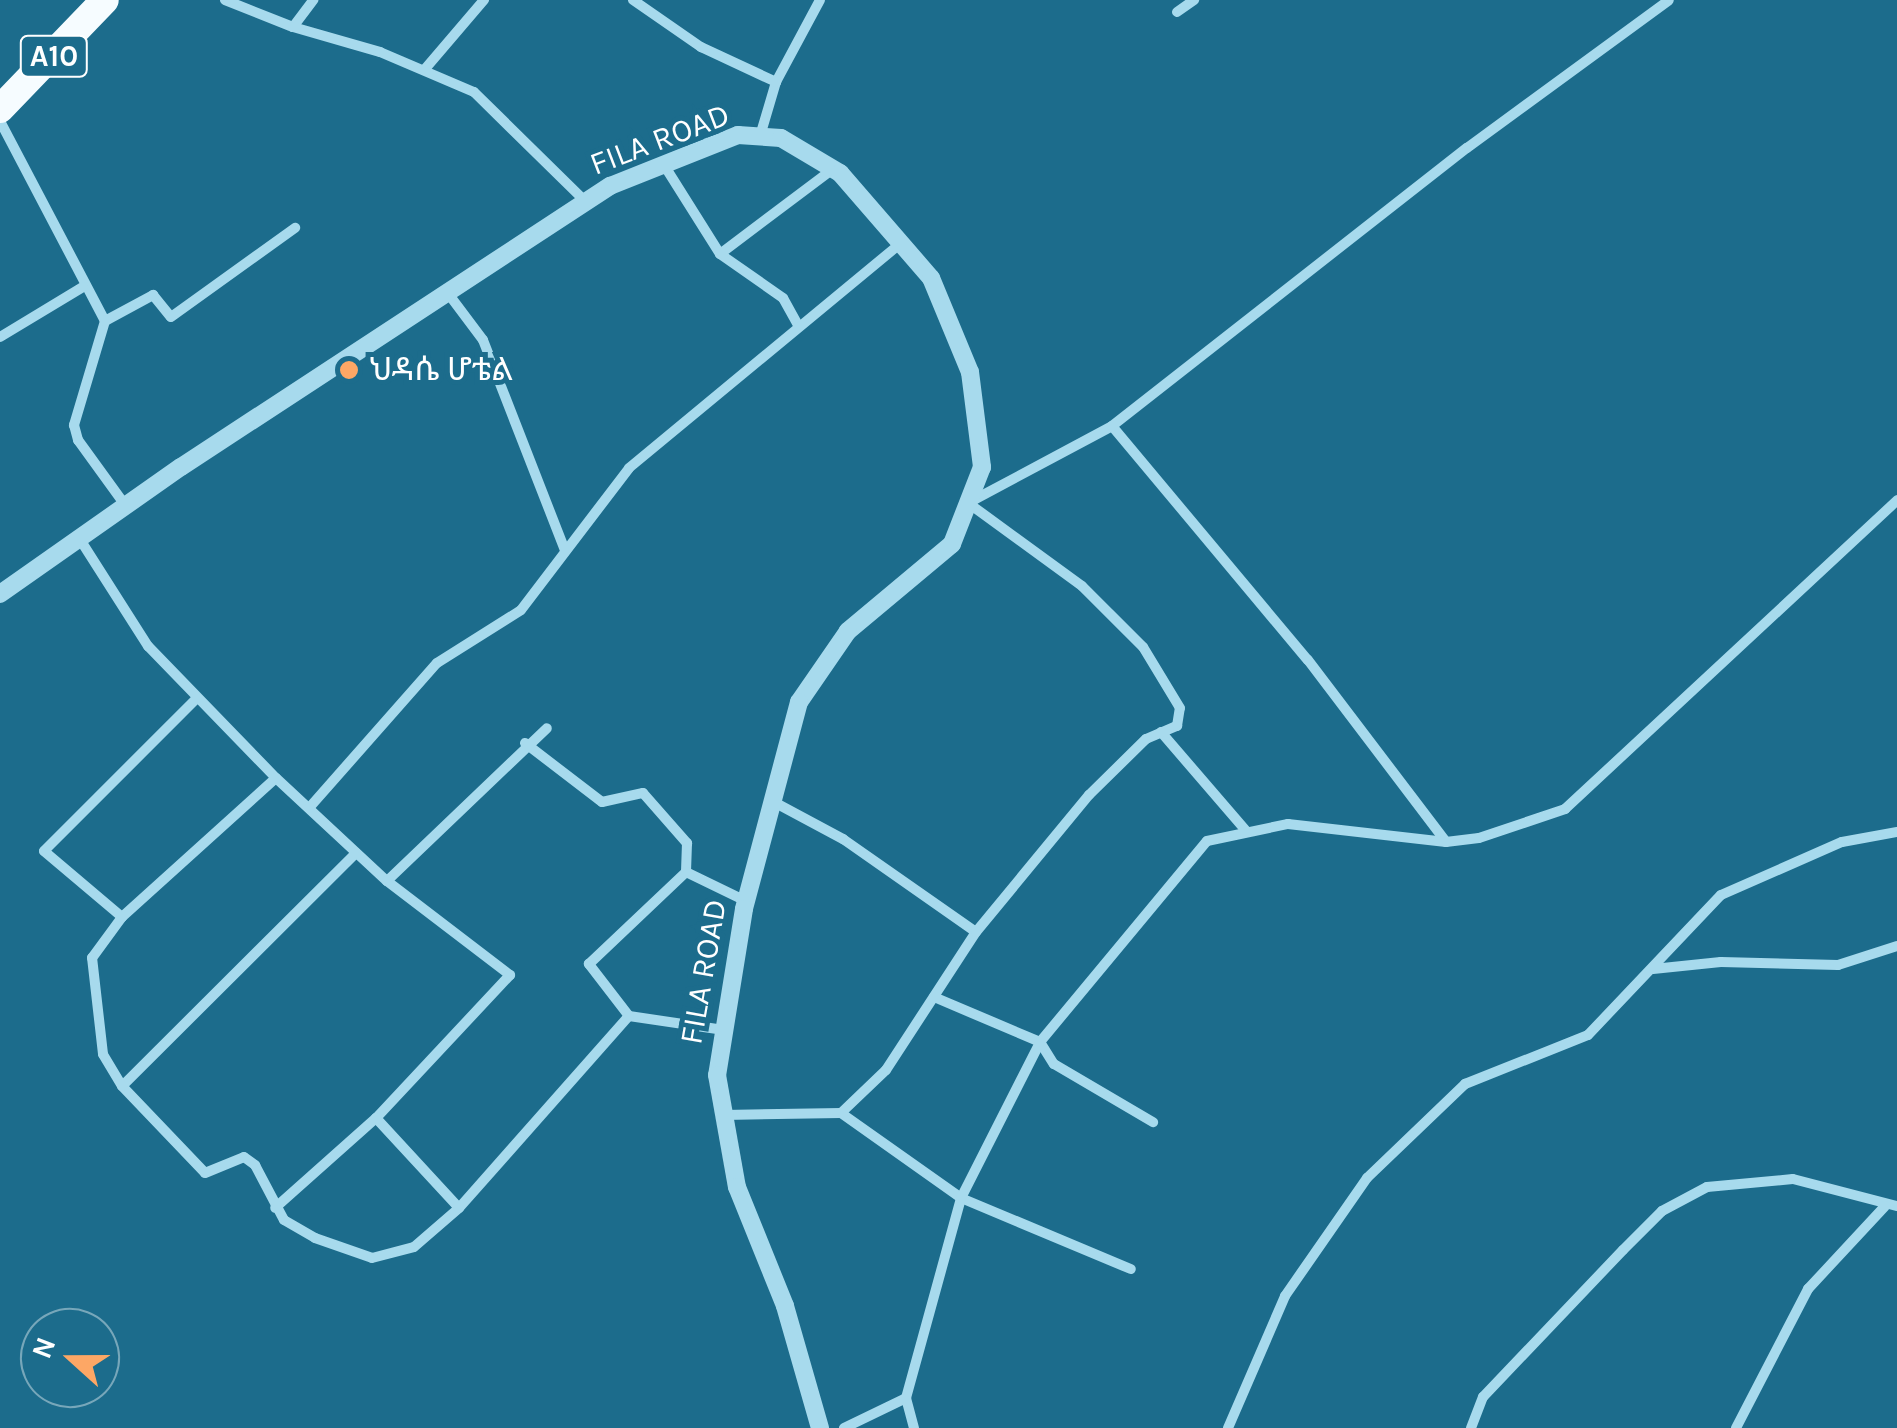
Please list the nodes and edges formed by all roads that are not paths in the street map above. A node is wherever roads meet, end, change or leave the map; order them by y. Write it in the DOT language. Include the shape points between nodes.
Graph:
graph roads {
  1 [pos="105,0"];
  2 [pos="224,0"];
  3 [pos="313,0"];
  4 [pos="484,0"];
  5 [pos="633,0"];
  6 [pos="820,0"];
  7 [pos="1194,0"];
  8 [pos="1669,0"];
  9 [pos="1178,12"];
  10 [pos="293,27"];
  11 [pos="425,68"];
  12 [pos="776,82"];
  13 [pos="0,109"];
  14 [pos="0,121"];
  15 [pos="760,136"];
  16 [pos="664,164"];
  17 [pos="833,169"];
  18 [pos="586,202"];
  19 [pos="294,228"];
  20 [pos="901,243"];
  21 [pos="720,254"];
  22 [pos="83,288"];
  23 [pos="447,292"];
  24 [pos="104,321"];
  25 [pos="798,325"];
  26 [pos="0,337"];
  27 [pos="1112,426"];
  28 [pos="1897,500"];
  29 [pos="968,503"];
  30 [pos="125,505"];
  31 [pos="80,541"];
  32 [pos="566,550"];
  33 [pos="0,594"];
  34 [pos="197,698"];
  35 [pos="547,728"];
  36 [pos="1162,732"];
  37 [pos="526,743"];
  38 [pos="276,778"];
  39 [pos="772,801"];
  40 [pos="309,808"];
  41 [pos="1247,832"];
  42 [pos="1897,832"];
  43 [pos="1446,842"];
  44 [pos="356,853"];
  45 [pos="686,872"];
  46 [pos="387,881"];
  47 [pos="746,901"];
  48 [pos="122,916"];
  49 [pos="976,932"];
  50 [pos="1897,946"];
  51 [pos="1653,969"];
  52 [pos="934,997"];
  53 [pos="629,1016"];
  54 [pos="724,1030"];
  55 [pos="1040,1042"];
  56 [pos="122,1086"];
  57 [pos="842,1113"];
  58 [pos="724,1115"];
  59 [pos="376,1118"];
  60 [pos="1153,1122"];
  61 [pos="960,1198"];
  62 [pos="1891,1206"];
  63 [pos="274,1208"];
  64 [pos="459,1208"];
  65 [pos="1131,1269"];
  66 [pos="906,1398"];
  67 [pos="820,1428"];
  68 [pos="844,1428"];
  69 [pos="914,1428"];
  70 [pos="1228,1428"];
  71 [pos="1471,1428"];
  72 [pos="1736,1428"];
  1 -- 13 [label="highway, A10"];
  2 -- 10 [label="street"];
  3 -- 10 [label="street"];
  4 -- 11 [label="street"];
  5 -- 12 [label="street" via="701,47"];
  6 -- 12 [label="street"];
  7 -- 9 [label="street"];
  8 -- 27 [label="street" via="1466,148"];
  10 -- 11 [label="street"];
  11 -- 18 [label="street" via="474,92"];
  12 -- 15 [label="street"];
  14 -- 22 [label="street"];
  15 -- 16 [label="street, FILA ROAD" via="738,134"];
  15 -- 17 [label="street, FILA ROAD" via="781,138"];
  16 -- 18 [label="street, FILA ROAD"];
  16 -- 21 [label="street"];
  17 -- 20 [label="street, FILA ROAD"];
  17 -- 21 [label="street"];
  18 -- 23 [label="street, FILA ROAD"];
  19 -- 24 [label="street" via="171,317 153,296"];
  20 -- 25 [label="street"];
  20 -- 29 [label="street, FILA ROAD" via="931,278 970,372 982,467"];
  21 -- 25 [label="street" via="783,298"];
  22 -- 24 [label="street"];
  22 -- 26 [label="street"];
  23 -- 30 [label="street, FILA ROAD"];
  23 -- 32 [label="street" via="483,340"];
  24 -- 30 [label="street" via="90,351 74,424 78,440"];
  25 -- 32 [label="street" via="629,468"];
  27 -- 29 [label="street"];
  27 -- 43 [label="street" via="1308,660"];
  28 -- 43 [label="street" via="1566,808 1479,838"];
  29 -- 36 [label="street" via="1082,586 1143,647 1180,708 1176,726"];
  29 -- 39 [label="street, FILA ROAD" via="952,544 848,632 800,702"];
  30 -- 31 [label="street, FILA ROAD"];
  31 -- 33 [label="street, FILA ROAD"];
  31 -- 34 [label="street" via="148,646"];
  32 -- 40 [label="street" via="520,610 438,663"];
  34 -- 38 [label="street"];
  34 -- 48 [label="street" via="44,851"];
  35 -- 37 [label="street"];
  36 -- 41 [label="street"];
  36 -- 49 [label="street" via="1088,795"];
  37 -- 45 [label="street" via="602,802 644,793 687,843"];
  37 -- 46 [label="street"];
  38 -- 40 [label="street"];
  38 -- 48 [label="street"];
  39 -- 47 [label="street, FILA ROAD"];
  39 -- 49 [label="street" via="844,838"];
  40 -- 44 [label="street"];
  41 -- 43 [label="street" via="1288,824"];
  41 -- 55 [label="street" via="1207,841"];
  42 -- 51 [label="street" via="1842,842 1721,895"];
  44 -- 46 [label="street"];
  44 -- 56 [label="street"];
  45 -- 47 [label="street"];
  45 -- 53 [label="street" via="589,964"];
  46 -- 59 [label="street" via="510,975"];
  47 -- 54 [label="street, FILA ROAD"];
  48 -- 56 [label="street" via="92,958 103,1054"];
  49 -- 52 [label="street"];
  50 -- 51 [label="street" via="1838,965 1721,962"];
  51 -- 70 [label="street" via="1588,1034 1465,1084 1367,1178 1285,1296"];
  52 -- 55 [label="street"];
  52 -- 57 [label="street" via="886,1070"];
  53 -- 54 [label="street"];
  53 -- 64 [label="street"];
  54 -- 58 [label="street, FILA ROAD" via="717,1074"];
  55 -- 60 [label="street" via="1054,1064"];
  55 -- 61 [label="street"];
  56 -- 63 [label="street" via="206,1173 244,1158 254,1165"];
  57 -- 58 [label="street"];
  57 -- 61 [label="street"];
  58 -- 67 [label="street, FILA ROAD" via="736,1187 785,1306"];
  59 -- 63 [label="street"];
  59 -- 64 [label="street"];
  61 -- 65 [label="street"];
  61 -- 66 [label="street"];
  62 -- 71 [label="street" via="1793,1180 1708,1186 1662,1211 1622,1250 1483,1397"];
  62 -- 72 [label="street" via="1808,1289"];
  63 -- 64 [label="street" via="306,1234 372,1258 414,1247"];
  66 -- 68 [label="street"];
  66 -- 69 [label="street"];
}
